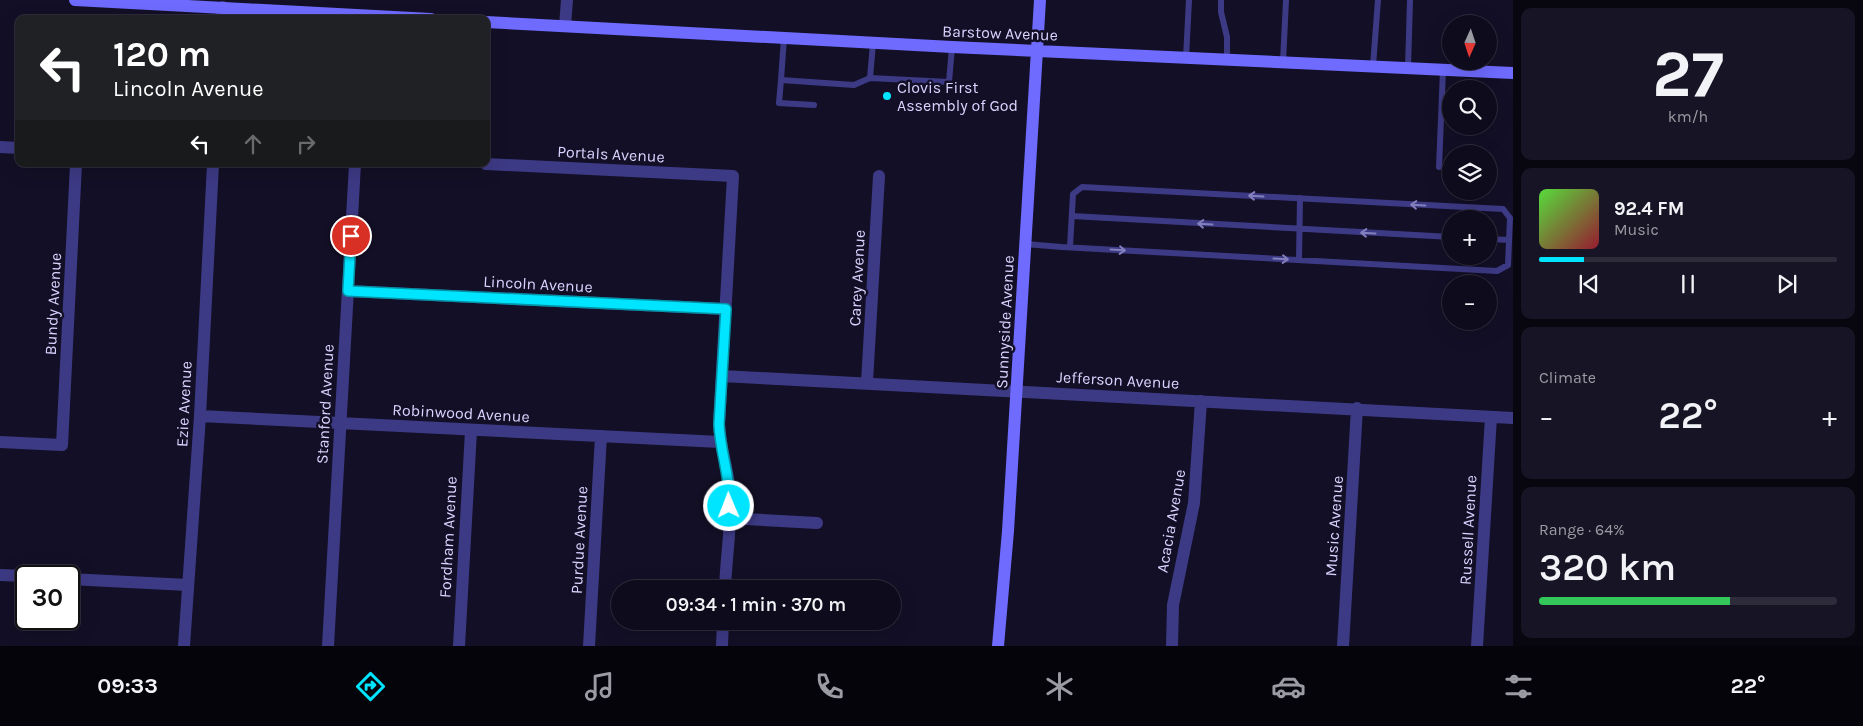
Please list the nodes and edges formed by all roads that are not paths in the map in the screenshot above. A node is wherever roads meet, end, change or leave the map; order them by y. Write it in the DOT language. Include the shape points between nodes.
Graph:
graph roads {
  1 [pos="75,0"];
  2 [pos="567,0"];
  3 [pos="1040,0"];
  4 [pos="1189,0"];
  5 [pos="1221,0"];
  6 [pos="1286,0"];
  7 [pos="1378,0"];
  8 [pos="1410,0"];
  9 [pos="223,13"];
  10 [pos="292,15"];
  11 [pos="490,22"];
  12 [pos="565,26"];
  13 [pos="784,38"];
  14 [pos="874,43"];
  15 [pos="952,47"];
  16 [pos="1038,50"];
  17 [pos="1186,58"];
  18 [pos="1227,60"];
  19 [pos="1283,62"];
  20 [pos="1374,66"];
  21 [pos="1408,68"];
  22 [pos="1442,70"];
  23 [pos="1443,70"];
  24 [pos="1513,73"];
  25 [pos="870,78"];
  26 [pos="781,80"];
  27 [pos="814,105"];
  28 [pos="0,147"];
  29 [pos="15,148"];
  30 [pos="490,164"];
  31 [pos="76,167"];
  32 [pos="213,167"];
  33 [pos="355,167"];
  34 [pos="1439,167"];
  35 [pos="879,176"];
  36 [pos="1300,198"];
  37 [pos="1072,216"];
  38 [pos="1300,229"];
  39 [pos="1442,237"];
  40 [pos="1497,239"];
  41 [pos="1509,240"];
  42 [pos="1025,244"];
  43 [pos="1070,247"];
  44 [pos="1300,260"];
  45 [pos="348,291"];
  46 [pos="726,309"];
  47 [pos="722,376"];
  48 [pos="867,382"];
  49 [pos="1018,391"];
  50 [pos="1201,401"];
  51 [pos="1358,408"];
  52 [pos="200,416"];
  53 [pos="1491,417"];
  54 [pos="1513,418"];
  55 [pos="340,423"];
  56 [pos="471,431"];
  57 [pos="601,436"];
  58 [pos="0,442"];
  59 [pos="720,442"];
  60 [pos="728,518"];
  61 [pos="817,524"];
  62 [pos="0,575"];
  63 [pos="15,576"];
  64 [pos="80,580"];
  65 [pos="725,580"];
  66 [pos="188,585"];
  67 [pos="723,630"];
  68 [pos="184,646"];
  69 [pos="328,646"];
  70 [pos="459,646"];
  71 [pos="589,646"];
  72 [pos="722,646"];
  73 [pos="998,646"];
  74 [pos="1172,646"];
  75 [pos="1343,646"];
  76 [pos="1477,646"];
  1 -- 9 [label="main road"];
  2 -- 12 [label="street"];
  3 -- 16 [label="main road, Sunnyside Avenue"];
  4 -- 17 [label="lane"];
  5 -- 18 [label="lane"];
  6 -- 19 [label="lane"];
  7 -- 20 [label="lane"];
  8 -- 21 [label="lane"];
  9 -- 10 [label="main road"];
  11 -- 12 [label="main road, Barstow Avenue"];
  12 -- 13 [label="main road, Barstow Avenue"];
  13 -- 14 [label="main road, Barstow Avenue"];
  13 -- 26 [label="lane"];
  14 -- 15 [label="main road, Barstow Avenue"];
  14 -- 25 [label="lane"];
  15 -- 16 [label="main road, Barstow Avenue"];
  15 -- 25 [label="lane" via="949,82"];
  16 -- 17 [label="main road, Barstow Avenue"];
  16 -- 42 [label="main road, Sunnyside Avenue"];
  17 -- 18 [label="main road, Barstow Avenue"];
  18 -- 19 [label="main road, Barstow Avenue"];
  19 -- 20 [label="main road, Barstow Avenue"];
  20 -- 21 [label="main road, Barstow Avenue"];
  21 -- 22 [label="main road, Barstow Avenue"];
  23 -- 24 [label="main road, Barstow Avenue"];
  23 -- 34 [label="lane"];
  25 -- 26 [label="lane" via="854,85"];
  26 -- 27 [label="lane" via="779,103"];
  28 -- 29 [label="street"];
  30 -- 46 [label="street, Portals Avenue" via="734,176"];
  31 -- 58 [label="street, Bundy Avenue" via="62,445"];
  32 -- 52 [label="street, Ezie Avenue"];
  33 -- 45 [label="street, Stanford Avenue"];
  35 -- 48 [label="street, Carey Avenue"];
  36 -- 37 [label="lane, one-way" via="1082,187 1073,194"];
  36 -- 38 [label="lane"];
  41 -- 36 [label="lane, one-way" via="1510,218 1503,209"];
  38 -- 37 [label="lane, one-way"];
  37 -- 43 [label="lane"];
  39 -- 38 [label="lane, one-way"];
  38 -- 44 [label="lane"];
  40 -- 41 [label="lane"];
  41 -- 44 [label="lane" via="1508,266 1497,271"];
  42 -- 43 [label="lane"];
  42 -- 49 [label="main road, Sunnyside Avenue"];
  43 -- 44 [label="lane, one-way"];
  45 -- 46 [label="street, Lincoln Avenue"];
  45 -- 55 [label="street, Stanford Avenue"];
  46 -- 47 [label="street"];
  47 -- 48 [label="street, Jefferson Avenue"];
  47 -- 59 [label="street"];
  48 -- 49 [label="street, Jefferson Avenue"];
  49 -- 50 [label="street, Jefferson Avenue"];
  49 -- 73 [label="main road, Sunnyside Avenue"];
  50 -- 51 [label="street, Jefferson Avenue"];
  50 -- 74 [label="street, Acacia Avenue" via="1194,503 1173,605"];
  51 -- 53 [label="street, Jefferson Avenue"];
  51 -- 75 [label="street, Music Avenue"];
  52 -- 55 [label="street, Robinwood Avenue"];
  52 -- 66 [label="street, Ezie Avenue"];
  53 -- 54 [label="street, Jefferson Avenue"];
  53 -- 76 [label="street, Russell Avenue"];
  55 -- 56 [label="street, Robinwood Avenue"];
  55 -- 69 [label="street, Stanford Avenue"];
  56 -- 57 [label="street, Robinwood Avenue"];
  56 -- 70 [label="street, Fordham Avenue"];
  57 -- 59 [label="street, Robinwood Avenue"];
  57 -- 71 [label="street, Purdue Avenue"];
  59 -- 60 [label="street" via="728,475"];
  60 -- 61 [label="street"];
  60 -- 65 [label="street"];
  62 -- 63 [label="street"];
  64 -- 66 [label="street"];
  66 -- 68 [label="street, Ezie Avenue"];
  67 -- 72 [label="street"];
}
